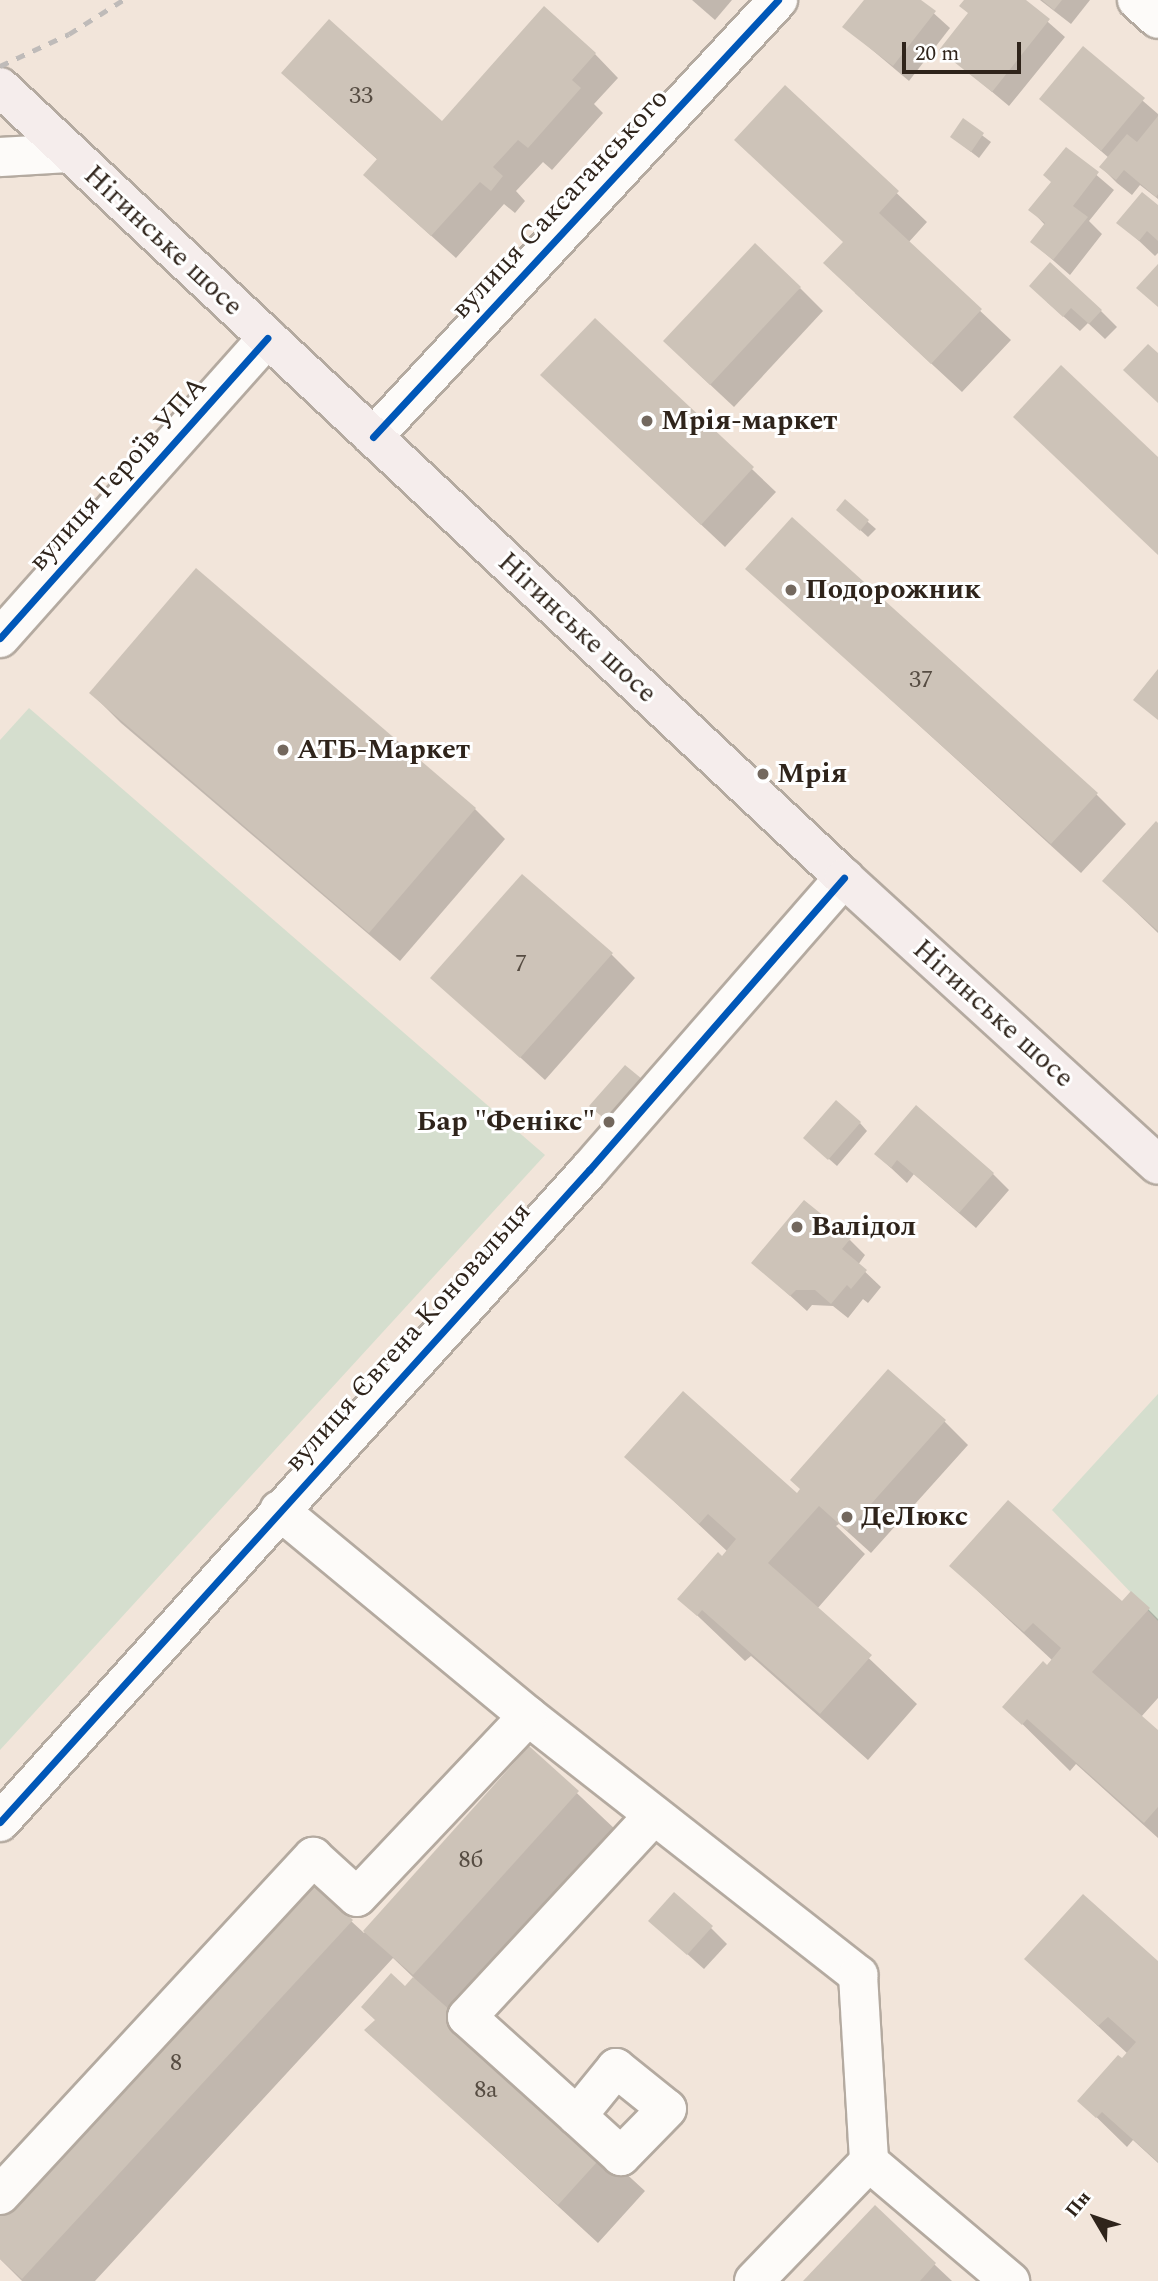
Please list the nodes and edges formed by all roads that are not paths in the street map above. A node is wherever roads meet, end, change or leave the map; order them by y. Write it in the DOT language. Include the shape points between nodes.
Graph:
graph roads {
  1 [pos="778,0"];
  2 [pos="1137,0"];
  3 [pos="1158,19"];
  4 [pos="0,87"];
  5 [pos="70,153"];
  6 [pos="0,157"];
  7 [pos="267,338"];
  8 [pos="373,437"];
  9 [pos="0,638"];
  10 [pos="844,878"];
  11 [pos="1158,1165"];
  12 [pos="279,1510"];
  13 [pos="528,1716"];
  14 [pos="654,1815"];
  15 [pos="0,1822"];
  16 [pos="578,2116"];
  17 [pos="869,2162"];
  18 [pos="0,2195"];
  19 [pos="754,2281"];
  20 [pos="1010,2281"];
  1 -- 8 [label="street, вулиця Саксаганського"];
  2 -- 3 [label="street"];
  4 -- 5 [label="main road, Нігинське шосе"];
  5 -- 6 [label="street"];
  5 -- 7 [label="main road, Нігинське шосе"];
  7 -- 8 [label="main road, Нігинське шосе"];
  7 -- 9 [label="street, вулиця Героїв УПА"];
  8 -- 10 [label="main road, Нігинське шосе"];
  10 -- 11 [label="main road, Нігинське шосе"];
  10 -- 12 [label="street, вулиця Євгена Коновальця" via="589,1170"];
  12 -- 13 [label="street"];
  12 -- 15 [label="street, вулиця Євгена Коновальця"];
  13 -- 14 [label="street"];
  13 -- 18 [label="street" via="357,1897 313,1857"];
  14 -- 16 [label="street" via="467,2017"];
  14 -- 17 [label="street" via="858,1975"];
  17 -- 19 [label="street"];
  17 -- 20 [label="street"];
}
